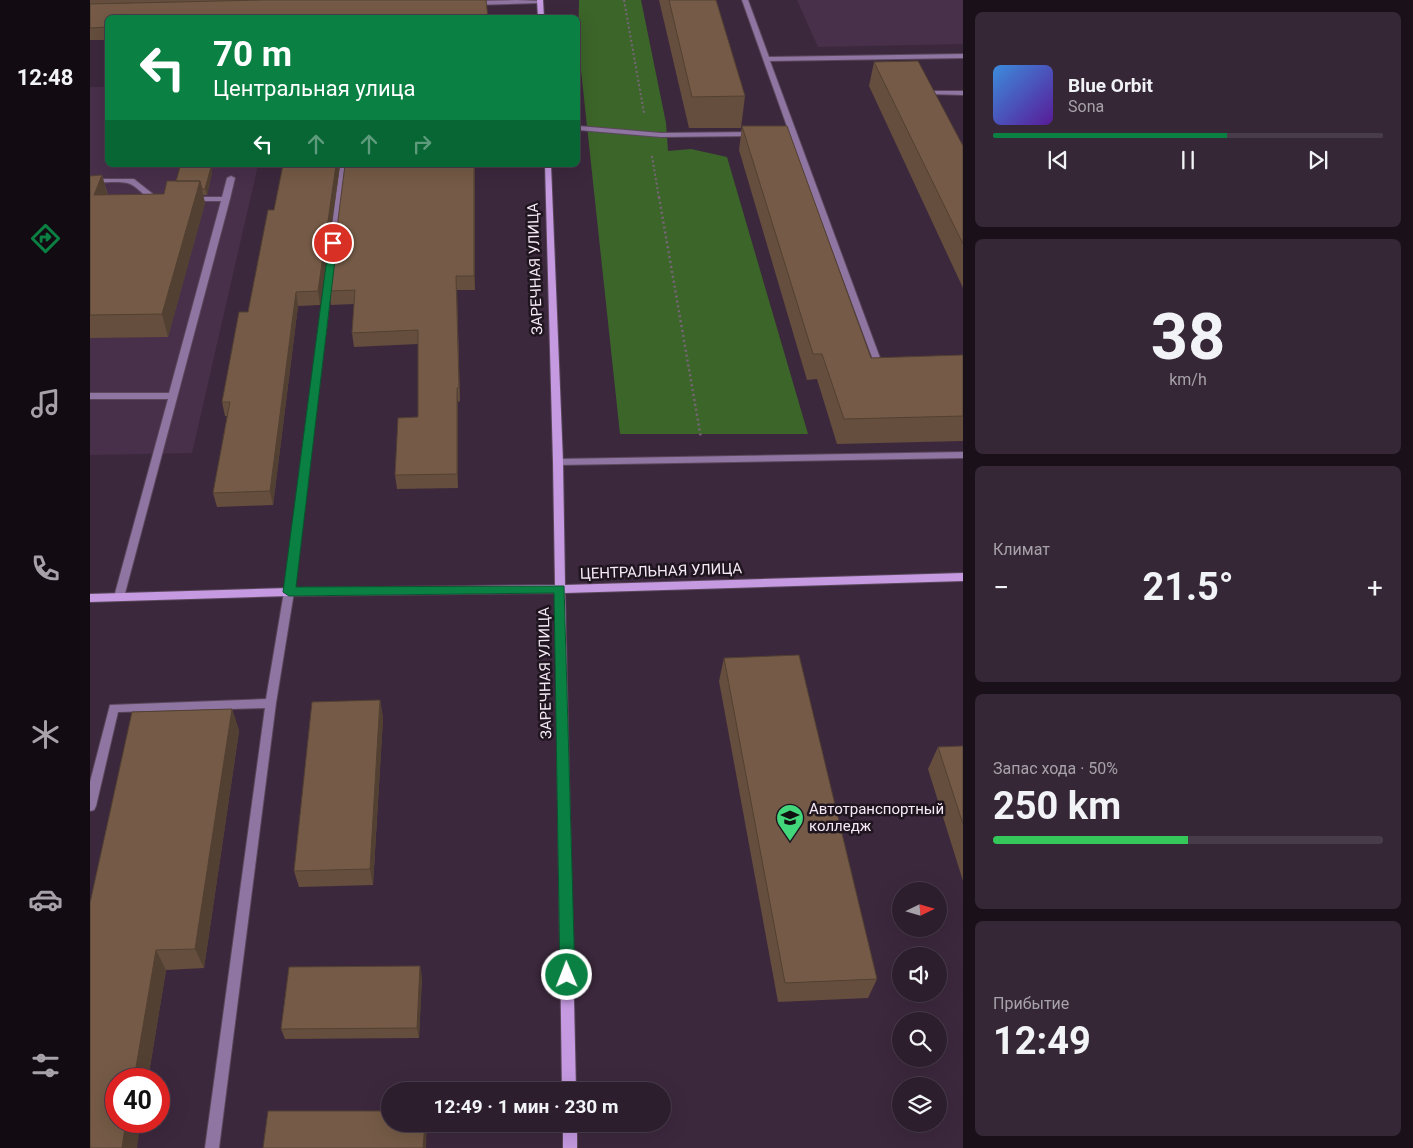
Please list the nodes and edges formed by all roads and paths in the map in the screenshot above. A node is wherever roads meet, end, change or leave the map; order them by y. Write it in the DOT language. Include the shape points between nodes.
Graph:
graph roads {
  1 [pos="540,0"];
  2 [pos="624,0"];
  3 [pos="745,0"];
  4 [pos="471,3"];
  5 [pos="541,15"];
  6 [pos="963,56"];
  7 [pos="766,59"];
  8 [pos="926,84"];
  9 [pos="931,93"];
  10 [pos="963,93"];
  11 [pos="935,100"];
  12 [pos="580,128"];
  13 [pos="648,134"];
  14 [pos="794,134"];
  15 [pos="343,167"];
  16 [pos="548,167"];
  17 [pos="231,178"];
  18 [pos="90,181"];
  19 [pos="186,199"];
  20 [pos="226,199"];
  21 [pos="166,200"];
  22 [pos="889,368"];
  23 [pos="90,396"];
  24 [pos="173,396"];
  25 [pos="963,455"];
  26 [pos="705,459"];
  27 [pos="558,462"];
  28 [pos="963,576"];
  29 [pos="560,589"];
  30 [pos="289,592"];
  31 [pos="119,597"];
  32 [pos="90,598"];
  33 [pos="272,703"];
  34 [pos="90,806"];
  35 [pos="569,1082"];
  36 [pos="570,1132"];
  37 [pos="212,1148"];
  38 [pos="570,1148"];
  1 -- 4 [label="street"];
  1 -- 5 [label="street"];
  2 -- 13 [label="path"];
  3 -- 7 [label="street"];
  6 -- 7 [label="street" via="913,60"];
  7 -- 14 [label="street"];
  8 -- 9 [label="street"];
  9 -- 10 [label="street"];
  9 -- 11 [label="street"];
  12 -- 13 [label="street"];
  13 -- 14 [label="street"];
  13 -- 26 [label="path"];
  14 -- 22 [label="street" via="880,368"];
  15 -- 30 [label="street"];
  16 -- 27 [label="street, ЗАРЕЧНАЯ УЛИЦА"];
  17 -- 20 [label="street"];
  18 -- 21 [label="street" via="131,181 156,200"];
  19 -- 20 [label="street"];
  20 -- 24 [label="street"];
  23 -- 24 [label="street"];
  24 -- 31 [label="street"];
  25 -- 26 [label="street"];
  26 -- 27 [label="street"];
  27 -- 29 [label="street, ЗАРЕЧНАЯ УЛИЦА"];
  28 -- 29 [label="street, ЦЕНТРАЛЬНАЯ УЛИЦА"];
  29 -- 30 [label="street, ЦЕНТРАЛЬНАЯ УЛИЦА"];
  29 -- 35 [label="street, ЗАРЕЧНАЯ УЛИЦА"];
  30 -- 31 [label="street, ЦЕНТРАЛЬНАЯ УЛИЦА"];
  30 -- 33 [label="street"];
  31 -- 32 [label="street, ЦЕНТРАЛЬНАЯ УЛИЦА"];
  33 -- 34 [label="street" via="114,708"];
  33 -- 37 [label="street"];
  36 -- 38 [label="street"];
}
